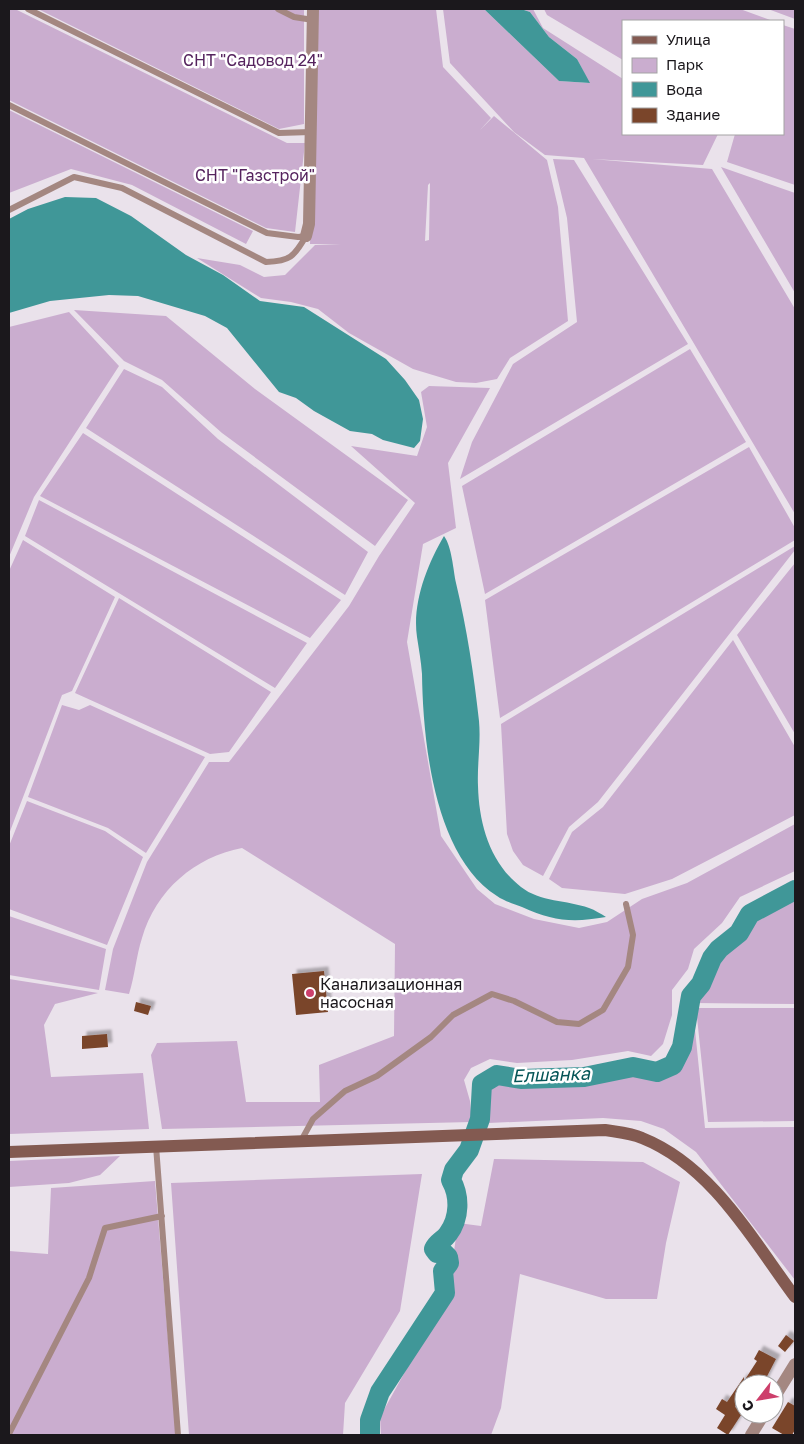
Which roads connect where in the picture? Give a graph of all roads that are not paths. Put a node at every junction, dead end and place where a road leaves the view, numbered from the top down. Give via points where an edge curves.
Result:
1 (28, 9) edge
2 (278, 9) edge
3 (313, 14) edge
4 (9, 105) edge
5 (311, 132) junction
6 (9, 210) edge
7 (306, 236) junction
8 (626, 904) dead end
9 (301, 1141) junction
10 (156, 1146) junction
11 (9, 1152) edge
12 (162, 1216) junction
13 (795, 1296) edge
14 (795, 1364) edge
15 (784, 1382) edge
16 (758, 1424) edge
17 (9, 1434) edge
18 (178, 1435) edge
19 (751, 1435) edge

1 - 5 lane via 279,133
2 - 3 lane via 294,17
3 - 5 street
4 - 7 lane via 266,233
5 - 7 street
6 - 7 lane via 74,177 122,188 266,262 285,261 297,252
8 - 9 lane via 633,935 628,967 603,1010 579,1024 556,1022 492,994 453,1015 431,1038 377,1076 345,1091 313,1119
9 - 10 main road
9 - 13 main road via 605,1130 642,1137 674,1154 713,1186
10 - 11 main road
10 - 12 lane
12 - 17 lane via 106,1228 89,1278
12 - 18 lane
14 - 15 street
16 - 19 street

